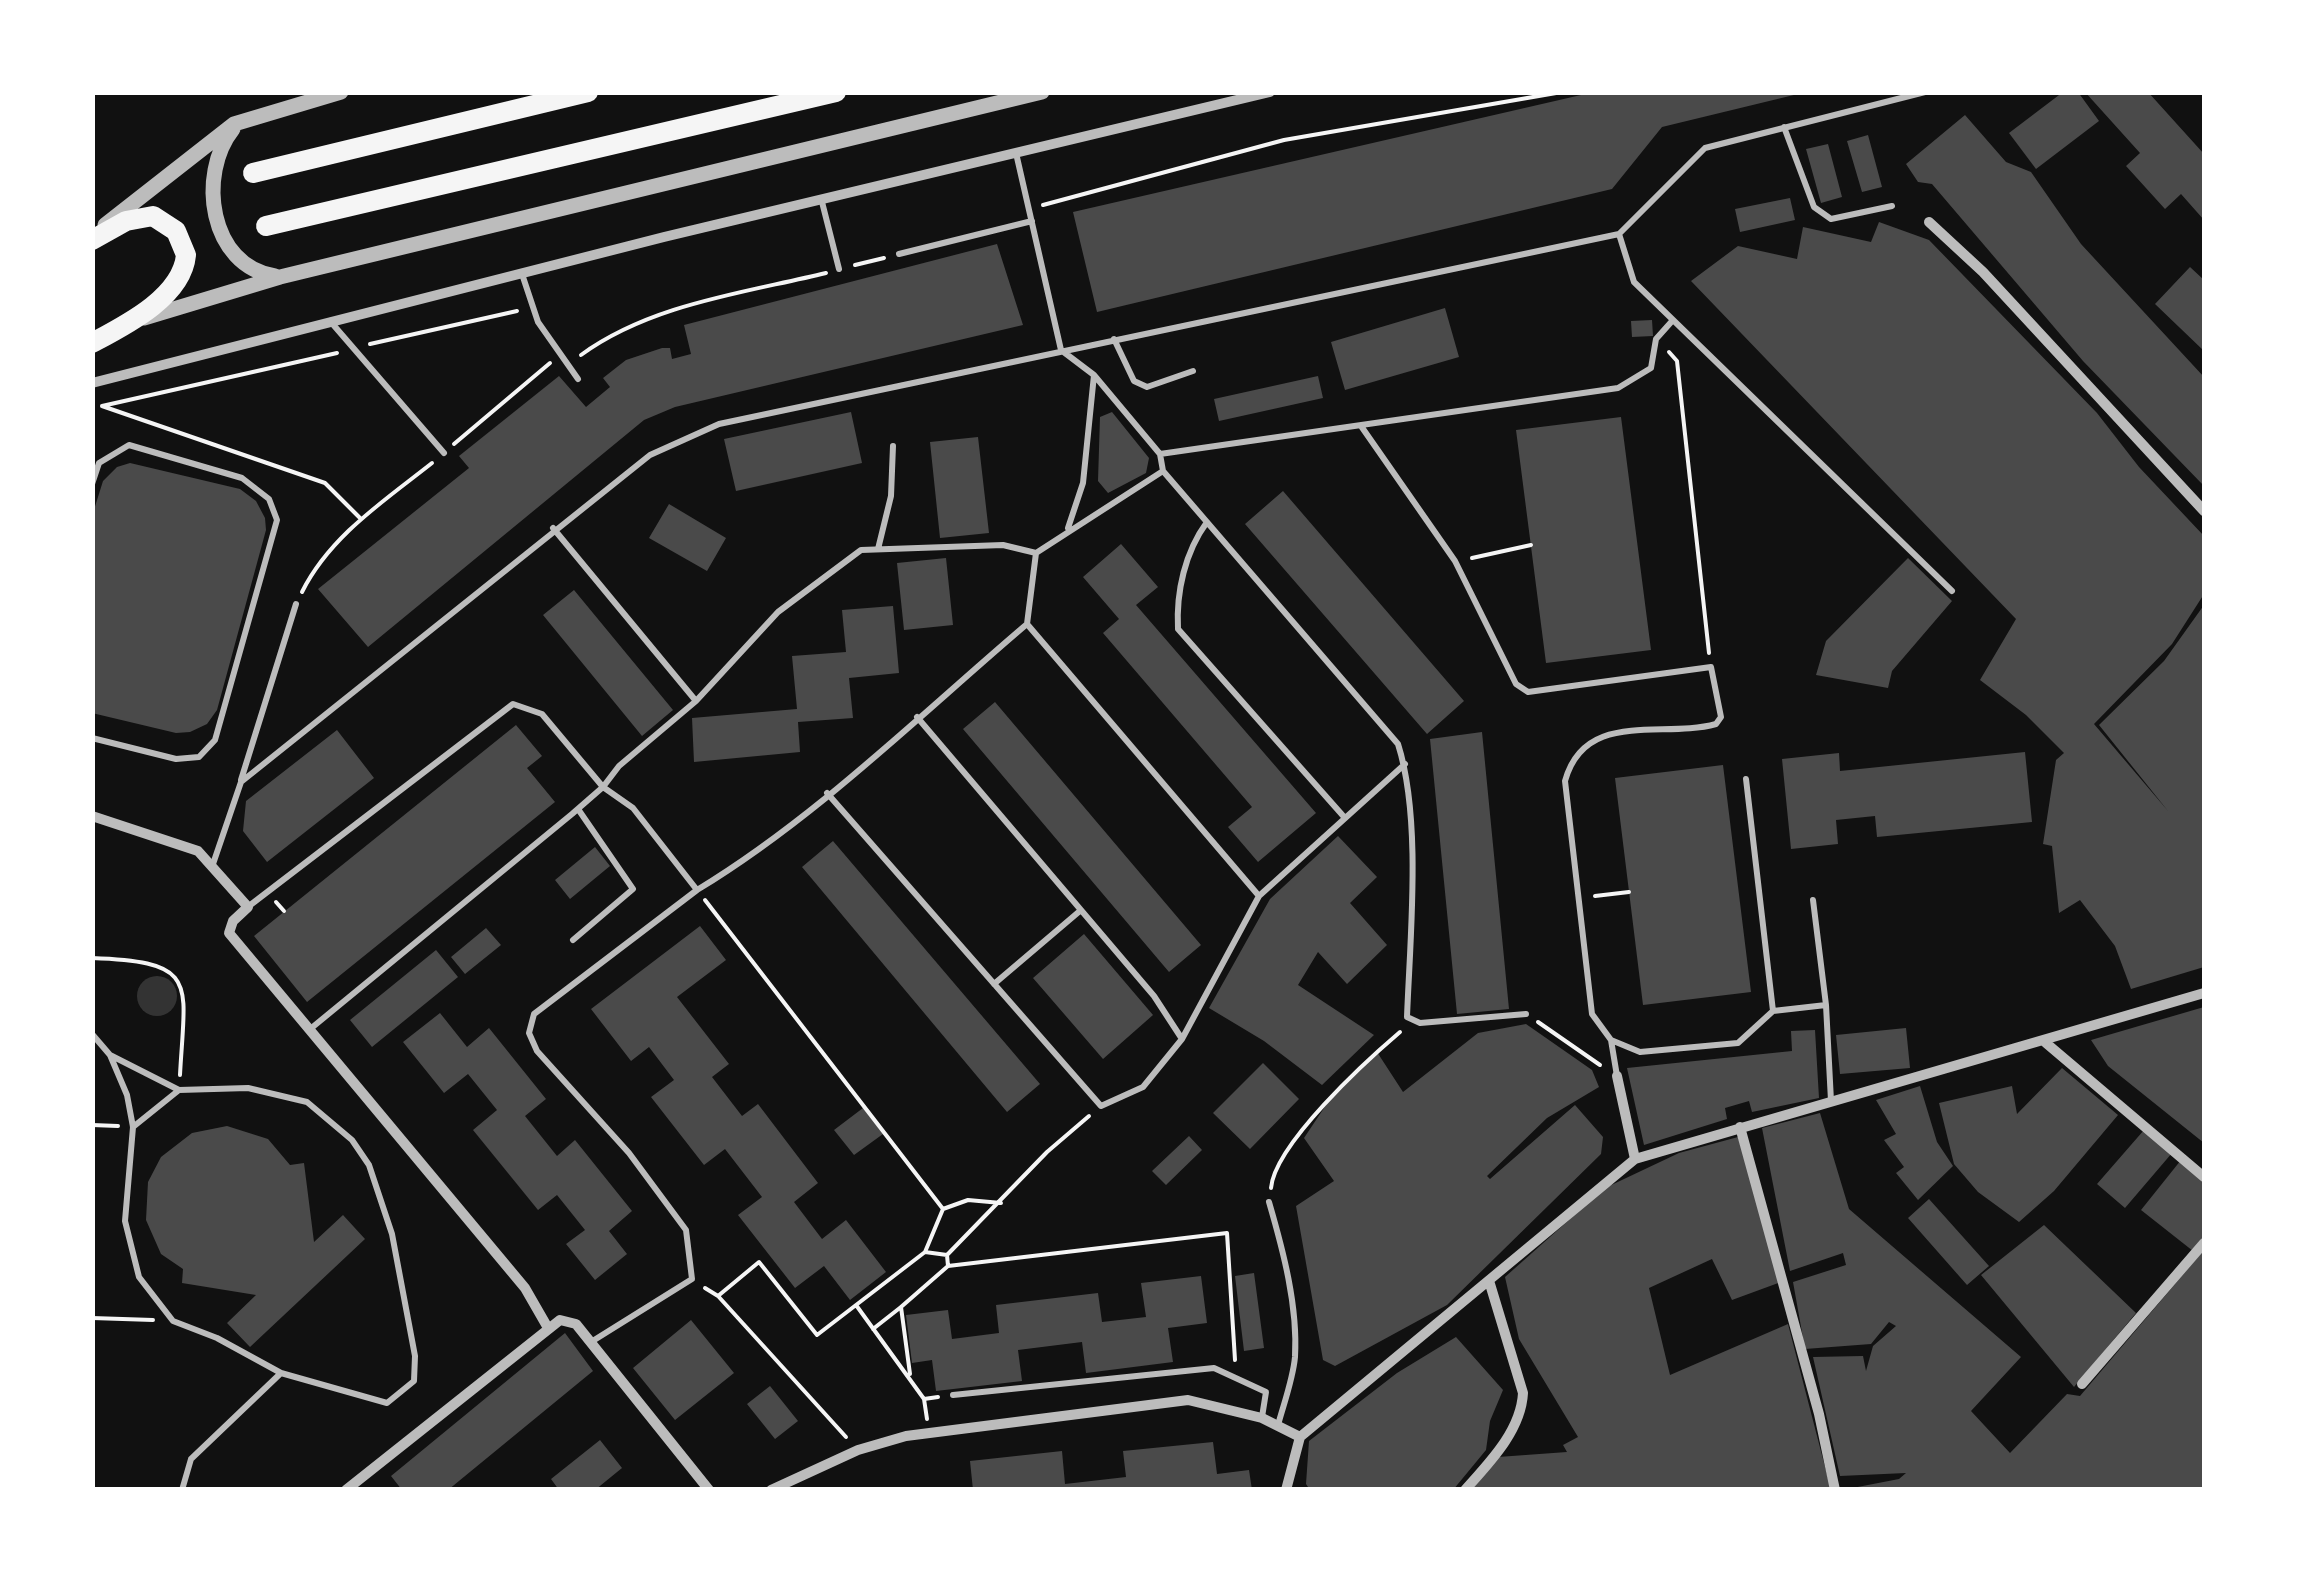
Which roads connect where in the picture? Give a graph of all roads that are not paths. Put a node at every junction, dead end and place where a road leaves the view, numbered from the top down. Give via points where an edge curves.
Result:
1 (341, 92) edge
2 (588, 92) edge
3 (836, 92) edge
4 (1042, 92) edge
5 (1270, 92) edge
6 (1925, 92) edge
7 (247, 116) junction
8 (1784, 126) junction
9 (1016, 153) junction
10 (253, 173) dead end
11 (821, 198) junction
12 (1892, 206) dead end
13 (1032, 220) junction
14 (1929, 222) dead end
15 (266, 226) dead end
16 (1619, 234) junction
17 (92, 238) edge
18 (899, 254) road end
19 (839, 269) road end
20 (522, 273) junction
21 (280, 277) junction
22 (330, 320) junction
23 (1673, 320) junction
24 (123, 326) junction
25 (1114, 339) junction
26 (92, 342) edge
27 (1061, 350) junction
28 (1193, 371) dead end
29 (1094, 375) junction
30 (578, 379) dead end
31 (92, 383) edge
32 (1362, 426) junction
33 (893, 446) dead end
34 (444, 453) road end
35 (1160, 454) junction
36 (1163, 472) junction
37 (92, 484) edge
38 (2204, 511) edge
39 (1207, 522) junction
40 (553, 528) junction
41 (1068, 530) junction
42 (878, 550) junction
43 (1036, 553) junction
44 (1952, 591) dead end
45 (296, 604) road end
46 (1027, 624) junction
47 (696, 702) junction
48 (917, 717) junction
49 (92, 738) edge
50 (1405, 764) junction
51 (1746, 779) dead end
52 (241, 782) junction
53 (603, 787) junction
54 (827, 793) junction
55 (578, 809) junction
56 (92, 816) edge
57 (1345, 818) junction
58 (213, 864) junction
59 (697, 890) junction
60 (1260, 896) junction
61 (1814, 900) dead end
62 (248, 907) junction
63 (1081, 910) junction
64 (573, 940) dead end
65 (994, 984) junction
66 (2204, 993) edge
67 (1826, 1005) junction
68 (1773, 1011) junction
69 (1526, 1014) road end
70 (308, 1031) junction
71 (92, 1034) edge
72 (1182, 1038) junction
73 (1611, 1040) junction
74 (2046, 1043) junction
75 (110, 1054) junction
76 (1617, 1076) joint
77 (179, 1090) junction
78 (1831, 1101) junction
79 (133, 1127) junction
80 (1740, 1127) junction
81 (1635, 1159) junction
82 (2204, 1178) edge
83 (1269, 1202) road end
84 (2204, 1242) edge
85 (1490, 1284) junction
86 (548, 1328) junction
87 (591, 1342) junction
88 (281, 1373) junction
89 (2082, 1384) dead end
90 (952, 1395) road end
91 (1262, 1418) junction
92 (1278, 1426) junction
93 (1300, 1438) junction
94 (182, 1490) edge
95 (346, 1490) edge
96 (709, 1490) edge
97 (771, 1490) edge
98 (1286, 1490) edge
99 (1465, 1490) edge
100 (1835, 1490) edge

1 - 7 street
2 - 10 main road
3 - 15 main road
4 - 21 street
5 - 9 street
6 - 8 lane
7 - 17 street
7 - 21 street via 218,154 214,212 235,255 256,271
8 - 12 lane via 1814,207 1832,219
8 - 16 lane via 1705,148
9 - 11 street
9 - 13 lane
11 - 19 lane
11 - 20 street
13 - 18 lane
13 - 27 lane
14 - 38 street
16 - 23 lane via 1634,282
16 - 25 lane
17 - 24 main road via 148,216 171,226 186,248 174,284
20 - 22 street
20 - 30 lane via 532,308
21 - 24 street
22 - 31 street
22 - 34 lane
23 - 32 lane via 1656,339 1650,368 1618,388
23 - 44 lane
24 - 26 main road
25 - 27 lane
25 - 28 lane via 1134,382 1147,387
27 - 29 lane
27 - 40 lane via 719,424 650,455
29 - 35 lane
29 - 41 lane via 1083,483
32 - 35 lane
32 - 73 lane via 1454,562 1516,684 1528,692 1710,668 1722,717 1716,724 1608,732 1579,752 1565,781 1592,1014
33 - 42 lane via 891,496
35 - 36 lane
36 - 39 lane
36 - 41 lane
37 - 49 lane via 99,462 129,445 242,478 269,499 277,520 215,740 200,756 176,758
39 - 50 lane via 1398,744
39 - 57 lane via 1193,541 1178,594 1178,629
40 - 47 lane
40 - 52 lane
41 - 43 lane
42 - 43 lane via 1003,545
42 - 47 lane via 861,550 778,612
43 - 46 lane
45 - 52 lane
46 - 48 lane
46 - 60 lane
47 - 53 lane
48 - 54 lane
48 - 63 lane
50 - 57 lane
50 - 69 lane via 1412,886 1407,1017 1411,1022
51 - 68 lane
52 - 58 lane
53 - 55 lane
53 - 59 lane via 632,808
53 - 62 lane via 542,714 513,704
54 - 59 lane
54 - 65 lane
55 - 64 lane via 632,889
55 - 70 lane
56 - 58 street via 198,851
57 - 60 lane
58 - 62 street
59 - 87 lane via 534,1014 529,1034 686,1230 692,1280
60 - 72 lane
61 - 67 lane
62 - 70 street via 230,933
63 - 65 lane
63 - 72 lane
65 - 72 lane via 1100,1106 1143,1087
66 - 74 street
67 - 68 lane
67 - 78 lane
68 - 73 lane via 1738,1043 1640,1052
70 - 86 street via 524,1288
71 - 75 lane
73 - 76 lane
74 - 78 street
74 - 82 street
75 - 77 lane
75 - 79 lane
76 - 81 street
77 - 79 lane
77 - 88 lane via 248,1088 307,1102 341,1128 369,1164 392,1234 414,1381 387,1403
78 - 80 street
79 - 88 lane via 125,1220 139,1277 173,1321
80 - 81 street
80 - 100 street
81 - 85 street
83 - 92 lane via 1283,1249 1294,1339
84 - 89 street
85 - 93 street
85 - 99 street via 1522,1408 1492,1460
86 - 87 street via 560,1320 576,1324
86 - 95 street
87 - 96 street
88 - 94 lane via 191,1459
90 - 91 lane via 1214,1368 1266,1392
91 - 92 street
91 - 97 street via 1188,1400 906,1436
92 - 93 street
93 - 98 street

